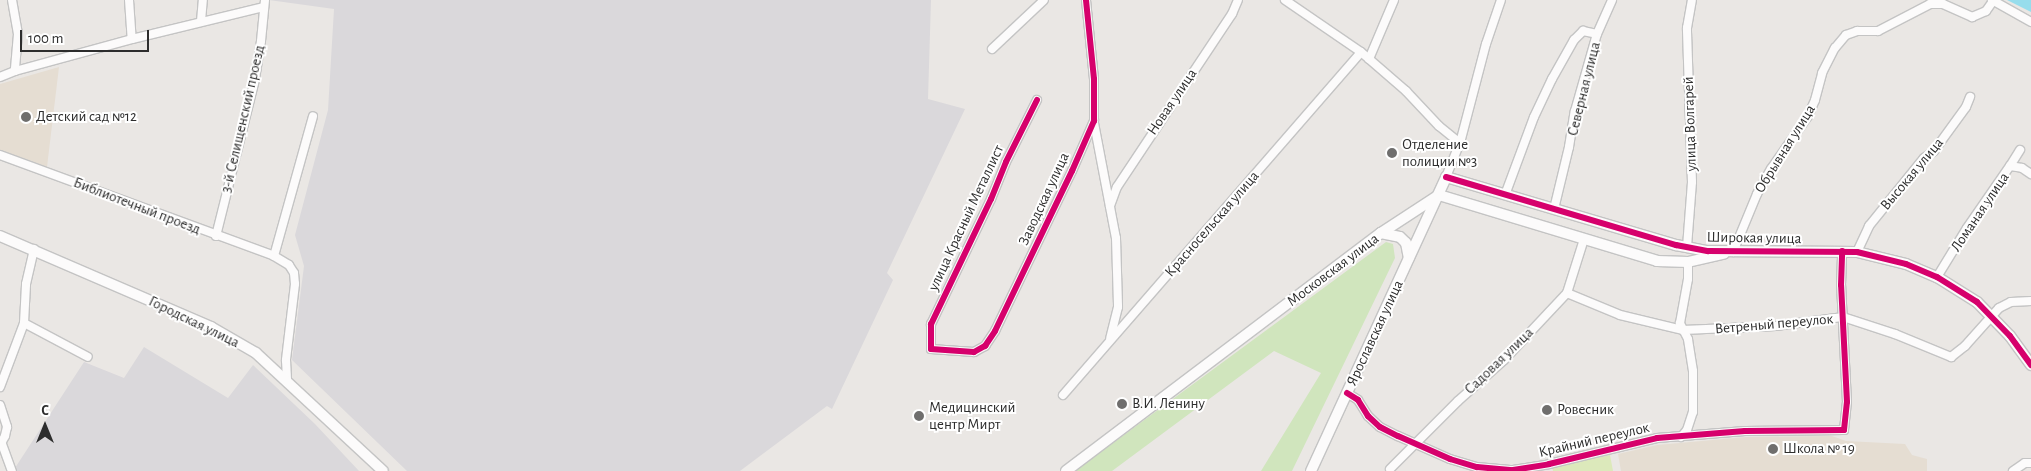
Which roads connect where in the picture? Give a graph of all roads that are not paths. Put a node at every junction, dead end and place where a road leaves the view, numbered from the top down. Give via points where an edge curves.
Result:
1 (12, 0) edge
2 (129, 0) edge
3 (203, 0) edge
4 (1044, 0) edge
5 (1086, 0) edge
6 (1238, 0) edge
7 (1285, 0) edge
8 (1394, 0) edge
9 (1501, 0) edge
10 (1612, 0) edge
11 (1692, 0) edge
12 (1993, 0) edge
13 (264, 4) edge
14 (201, 21) junction
15 (2031, 22) edge
16 (1597, 34) junction
17 (132, 39) junction
18 (992, 49) dead end
19 (1361, 52) junction
20 (1369, 59) junction
21 (15, 70) junction
22 (0, 77) edge
23 (1970, 97) dead end
24 (1037, 100) dead end
25 (313, 116) dead end
26 (1094, 122) junction
27 (1460, 144) junction
28 (2020, 150) dead end
29 (0, 155) edge
30 (2010, 166) junction
31 (2031, 174) edge
32 (1446, 177) junction
33 (1505, 194) junction
34 (1439, 195) junction
35 (1110, 206) junction
36 (1554, 209) junction
37 (1381, 233) junction
38 (0, 236) edge
39 (216, 236) junction
40 (1584, 239) junction
41 (1687, 247) junction
42 (34, 249) junction
43 (1842, 251) junction
44 (1732, 252) junction
45 (1857, 252) junction
46 (274, 256) junction
47 (1409, 258) junction
48 (1688, 262) junction
49 (1937, 277) junction
50 (1568, 293) junction
51 (2031, 301) edge
52 (1992, 316) junction
53 (1843, 317) junction
54 (24, 323) junction
55 (1683, 330) junction
56 (1109, 340) junction
57 (931, 349) joint
58 (88, 357) dead end
59 (2031, 365) edge
60 (287, 381) junction
61 (0, 387) edge
62 (1347, 393) junction
63 (1064, 395) dead end
64 (0, 405) edge
65 (1681, 437) junction
66 (1, 444) edge
67 (1414, 444) junction
68 (2031, 463) edge
69 (1390, 469) dead end
70 (12, 471) edge
71 (383, 471) edge
72 (1066, 471) edge
73 (1311, 471) edge
74 (2013, 471) edge

1 - 21 street via 18,34
2 - 17 street
3 - 14 street
4 - 18 street
5 - 26 street, Заводская улица via 1094,79
6 - 35 street, Новая улица via 1232,14 1117,187
7 - 19 street
8 - 20 street
9 - 27 street
10 - 16 street, Северная улица
11 - 41 street, улица Волгарей via 1687,28 1692,182
12 - 15 street
12 - 44 street, Обрывная улица via 1986,11 1972,17 1943,4 1930,4 1878,31 1857,31 1846,35 1822,73 1808,116 1757,194
13 - 14 street
13 - 39 street, 3-й Селищенский проезд via 255,79
14 - 17 street
16 - 33 street via 1583,31 1556,71 1534,117
16 - 36 street, Северная улица via 1575,111 1570,147
17 - 21 street
19 - 20 street
19 - 56 street, Красносельская улица
20 - 27 street
21 - 22 street
23 - 45 street, Высокая улица via 1934,151 1924,158 1869,226
24 - 57 street, улица Красный Металлист via 931,324
25 - 46 street
26 - 35 street
26 - 57 street, Заводская улица via 985,346 974,352
27 - 32 street
28 - 30 street
29 - 39 street, Библиотечный проезд
30 - 31 street, Ломаная улица
30 - 49 street, Ломаная улица
32 - 33 street, Широкая улица
32 - 34 street
33 - 36 street, Широкая улица
34 - 37 street, Московская улица
34 - 40 street, Широкая улица
34 - 47 street, Ярославская улица
35 - 56 street via 1116,238 1118,307
36 - 41 street, Широкая улица
37 - 47 street via 1400,237 1406,243
37 - 72 street, Московская улица
38 - 42 street, Городская улица
39 - 46 street, Библиотечный проезд
40 - 48 street, Широкая улица via 1656,261
40 - 50 street, Садовая улица
41 - 44 street, Широкая улица
42 - 54 street via 26,284
42 - 60 street, Городская улица via 211,327 256,353
43 - 44 street, Широкая улица
43 - 45 street, Широкая улица
43 - 53 street
44 - 48 street, Широкая улица
45 - 49 street, Широкая улица via 1906,264
46 - 60 street, Библиотечный проезд via 289,265 294,273
47 - 62 street, Ярославская улица
48 - 55 street via 1680,323
49 - 52 street, Широкая улица via 1977,302
50 - 55 street, Ветреный переулок via 1620,315
50 - 67 street, Садовая улица via 1504,360
51 - 52 street via 2011,302
52 - 53 street, Ветреный переулок via 1951,357 1878,327
52 - 59 street, Широкая улица
53 - 55 street, Ветреный переулок via 1776,326
53 - 65 street, Крайний переулок via 1847,402 1844,430 1745,431
54 - 58 street
54 - 61 street
55 - 65 street via 1688,339 1693,371 1693,412
56 - 63 street, Красносельская улица
60 - 71 street, Городская улица
62 - 67 street, Крайний переулок via 1358,400 1380,427
62 - 73 street, Ярославская улица
64 - 66 street via 7,427
65 - 67 street, Крайний переулок via 1656,438 1513,470 1477,467
66 - 70 street
67 - 69 street, Садовая улица
68 - 74 street

